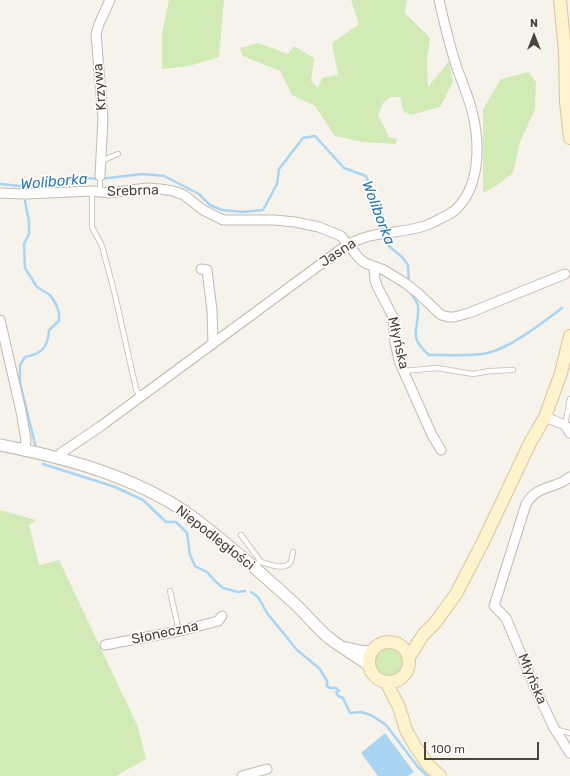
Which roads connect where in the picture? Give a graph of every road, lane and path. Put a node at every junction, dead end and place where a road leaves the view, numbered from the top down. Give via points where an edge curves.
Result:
1 (110, 0) edge
2 (439, 0) edge
3 (563, 3) edge
4 (570, 21) edge
5 (564, 36) junction
6 (566, 103) junction
7 (570, 138) edge
8 (118, 154) dead end
9 (101, 161) junction
10 (98, 186) junction
11 (0, 193) edge
12 (348, 244) junction
13 (374, 266) junction
14 (201, 269) dead end
15 (565, 274) dead end
16 (0, 320) edge
17 (570, 336) edge
18 (213, 343) junction
19 (513, 370) dead end
20 (404, 371) junction
21 (140, 397) junction
22 (570, 399) edge
23 (545, 417) junction
24 (567, 429) edge
25 (0, 445) edge
26 (24, 450) junction
27 (441, 450) dead end
28 (58, 458) junction
29 (570, 477) edge
30 (241, 535) dead end
31 (293, 552) dead end
32 (256, 564) junction
33 (170, 591) dead end
34 (222, 616) dead end
35 (179, 631) junction
36 (423, 635) junction
37 (105, 644) dead end
38 (341, 646) junction
39 (400, 646) junction
40 (372, 652) junction
41 (408, 657) junction
42 (369, 665) junction
43 (401, 678) junction
44 (386, 682) junction
45 (399, 707) junction
46 (554, 728) junction
47 (570, 733) edge
48 (570, 753) edge
49 (267, 769) dead end
50 (242, 776) edge
51 (440, 776) edge

1 - 9 street, Krzywa via 96,34 103,118
2 - 12 street, Jasna via 447,39 474,120 476,160 472,185 454,211 430,224 364,237
3 - 5 main road
3 - 6 main road via 554,20
4 - 5 main road
5 - 6 main road
6 - 7 main road
8 - 9 lane
9 - 10 street, Krzywa
10 - 11 street, Srebrna via 25,194
10 - 12 street, Srebrna via 119,192 147,188 173,191 184,195 223,220 295,222 336,233
10 - 21 lane via 92,227 102,246
12 - 13 street via 359,258
12 - 18 street, Jasna
13 - 15 street via 405,283 441,315 449,317 474,311
13 - 20 street, Młyńska via 377,286 393,317 396,349
14 - 18 street via 207,270
16 - 26 street via 21,411 26,440
17 - 23 main road via 561,373
18 - 21 street, Jasna
19 - 20 lane via 473,374 437,368
20 - 27 street, Młyńska
21 - 28 street, Jasna via 61,453
22 - 24 lane
23 - 24 street
23 - 36 main road via 456,594
25 - 26 street, Niepodległości
26 - 28 street, Niepodległości
28 - 32 street, Niepodległości via 116,476 150,491 189,515
29 - 46 street, Młyńska via 534,493 526,504 494,606 506,618
30 - 32 lane
31 - 32 lane via 291,561 282,567
32 - 38 street, Niepodległości via 318,628
33 - 35 lane
34 - 35 street, Słoneczna via 218,621
35 - 37 street, Słoneczna
36 - 39 main road
36 - 41 main road
38 - 40 street, Niepodległości
38 - 42 street, Niepodległości
39 - 40 main road via 388,642
39 - 41 main road via 404,648
40 - 42 main road
41 - 43 main road via 408,669
42 - 44 main road via 376,678
43 - 44 main road
43 - 45 main road
44 - 45 main road
45 - 51 main road via 406,730 415,746 429,766
46 - 47 lane
46 - 48 street, Młyńska
49 - 50 street

